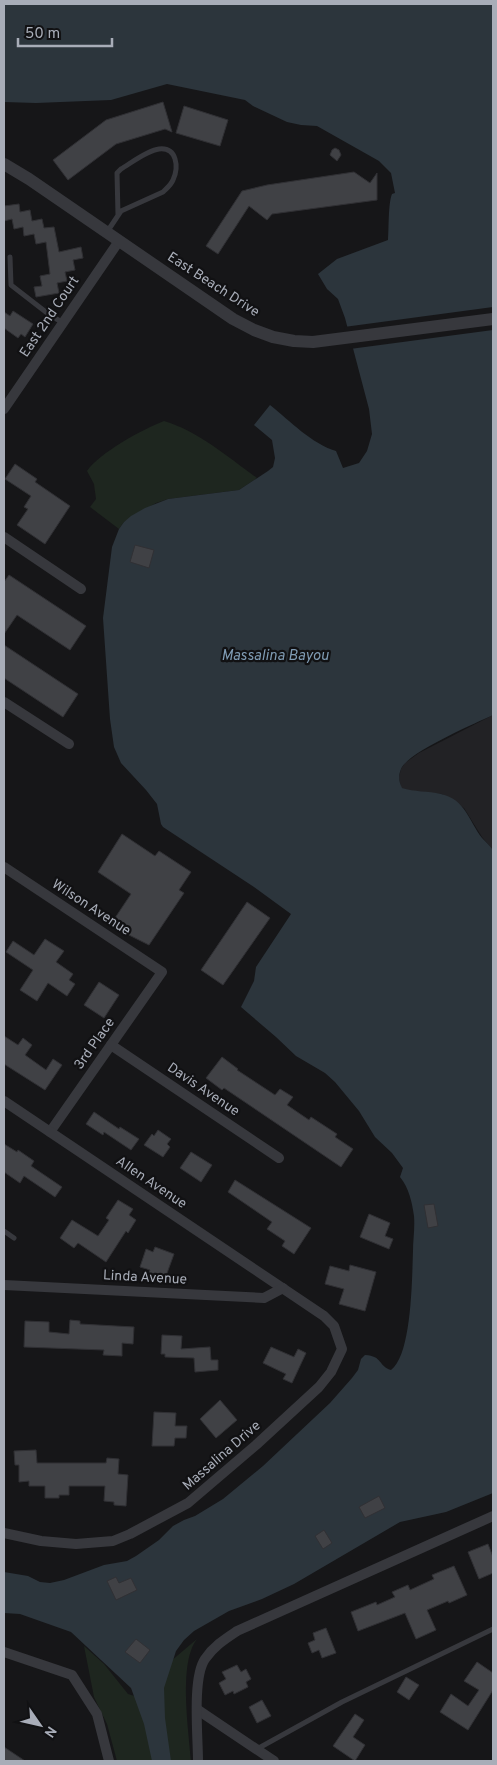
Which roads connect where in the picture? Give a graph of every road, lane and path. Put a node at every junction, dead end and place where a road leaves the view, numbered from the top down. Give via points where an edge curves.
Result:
1 (4, 164) edge
2 (118, 215) junction
3 (106, 232) junction
4 (119, 240) junction
5 (10, 257) dead end
6 (493, 319) edge
7 (62, 322) junction
8 (4, 409) edge
9 (4, 537) edge
10 (80, 589) dead end
11 (4, 702) edge
12 (69, 744) dead end
13 (4, 867) edge
14 (162, 972) joint
15 (111, 1045) junction
16 (4, 1101) edge
17 (50, 1132) junction
18 (279, 1158) dead end
19 (4, 1231) edge
20 (14, 1238) dead end
21 (4, 1285) edge
22 (283, 1288) junction
23 (493, 1516) edge
24 (4, 1533) edge
25 (493, 1629) edge
26 (4, 1652) edge
27 (198, 1710) junction
28 (256, 1749) junction
29 (109, 1761) edge
30 (198, 1761) edge
31 (274, 1761) edge

1 - 3 street, East Beach Drive
2 - 2 lane via 168,187 176,170 172,153 156,149 121,169 118,173
2 - 3 lane
3 - 4 street, East Beach Drive
4 - 6 street, East Beach Drive via 233,319 273,337 301,341 344,338
4 - 7 street, East 2nd Court
5 - 7 lane via 11,285
7 - 8 street, East 2nd Court
9 - 10 street
11 - 12 street
13 - 14 street, Wilson Avenue
14 - 15 street, 3rd Place
15 - 17 street, 3rd Place
15 - 18 street, Davis Avenue
16 - 17 street, Allen Avenue
17 - 22 street, Allen Avenue
19 - 20 lane
21 - 22 street, Linda Avenue via 264,1298
22 - 24 street, Massalina Drive via 334,1326 342,1349 319,1387 256,1445 188,1502 114,1541 76,1544
23 - 27 street via 237,1631 219,1643 205,1660 198,1676
25 - 28 lane via 342,1702
26 - 29 street via 72,1675 97,1714
27 - 28 street
27 - 30 street
28 - 31 street

